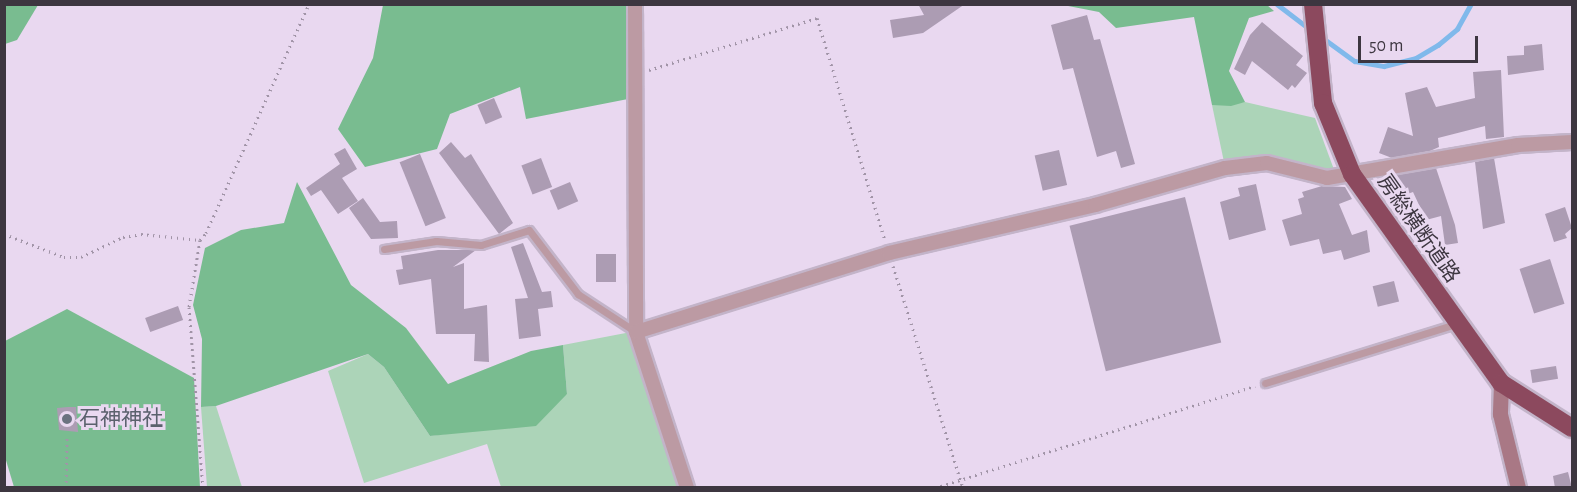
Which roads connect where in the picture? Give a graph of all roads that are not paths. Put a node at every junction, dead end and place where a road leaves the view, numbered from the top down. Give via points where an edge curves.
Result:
1 (635, 4) edge
2 (1313, 7) edge
3 (1572, 142) edge
4 (1352, 174) junction
5 (384, 249) dead end
6 (1456, 324) junction
7 (636, 332) junction
8 (1265, 383) road end
9 (1501, 383) junction
10 (1572, 428) edge
11 (687, 488) edge
12 (1518, 488) edge

1 - 7 street
2 - 4 highway, 房総横断道路 via 1323,103
3 - 4 street via 1518,145
4 - 6 highway, 房総横断道路
4 - 7 street via 1327,178 1267,163 1225,168 1095,205 889,253
5 - 7 lane via 436,241 481,245 529,230 578,294
6 - 8 lane
6 - 9 highway, 房総横断道路
7 - 11 street
9 - 10 highway, 房総横断道路
9 - 12 street via 1500,414

